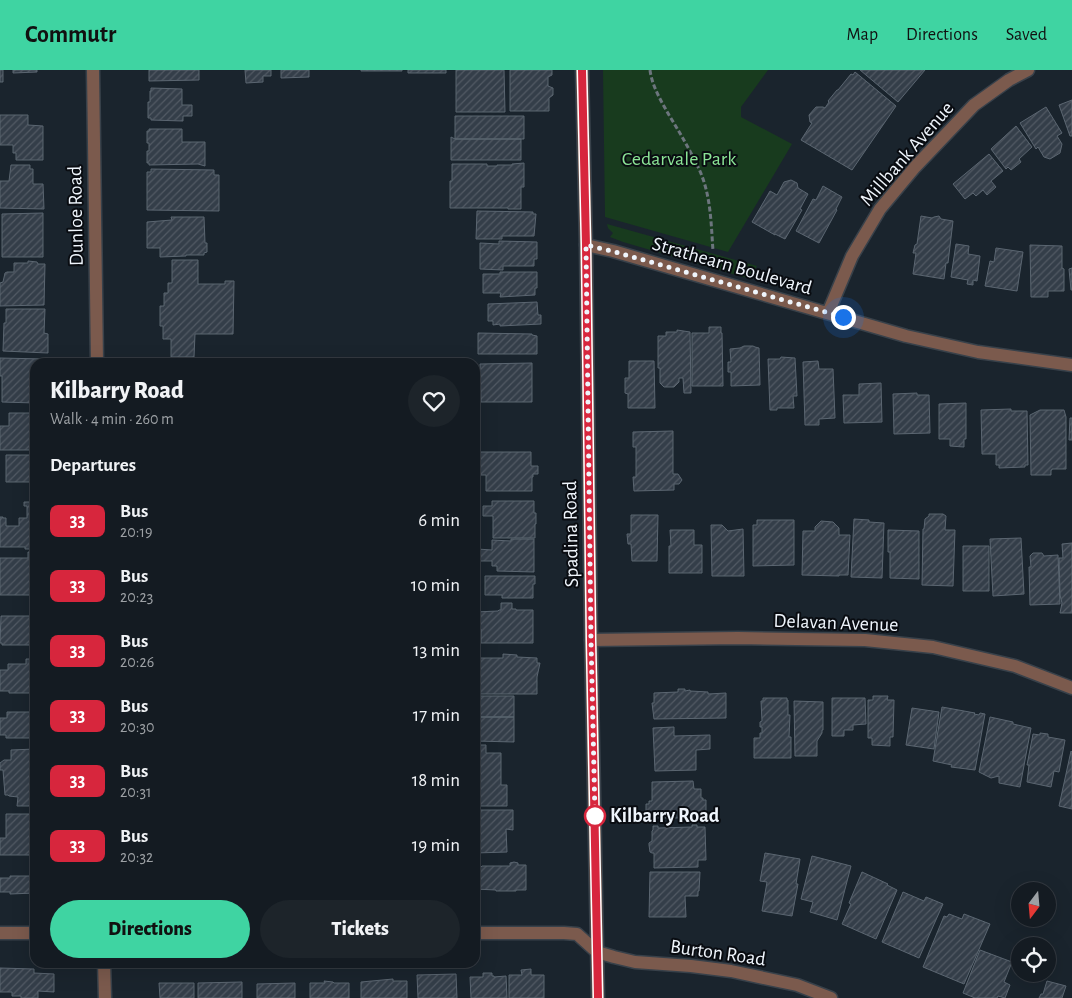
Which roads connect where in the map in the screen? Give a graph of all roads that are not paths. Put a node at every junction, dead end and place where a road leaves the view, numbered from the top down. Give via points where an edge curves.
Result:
1 (93, 70) edge
2 (582, 70) edge
3 (1028, 70) edge
4 (586, 245) junction
5 (828, 313) junction
6 (97, 358) edge
7 (1072, 365) edge
8 (591, 640) junction
9 (1072, 688) edge
10 (0, 933) edge
11 (30, 933) edge
12 (480, 933) edge
13 (598, 952) junction
14 (104, 968) edge
15 (105, 998) edge
16 (598, 998) edge
17 (831, 998) edge

1 - 6 street, Dunloe Road
2 - 4 street, Spadina Road
3 - 5 street, Millbank Avenue via 974,106 880,209 852,256
4 - 5 street, Strathearn Boulevard
4 - 8 street, Spadina Road
5 - 7 street, Strathearn Boulevard via 906,336 978,352
8 - 9 street, Delavan Avenue via 865,640 933,647 1015,666
8 - 13 street, Spadina Road
10 - 11 street
12 - 13 street via 577,934
13 - 16 street, Spadina Road
13 - 17 street, Burton Road via 635,962 731,971 797,985
14 - 15 street

